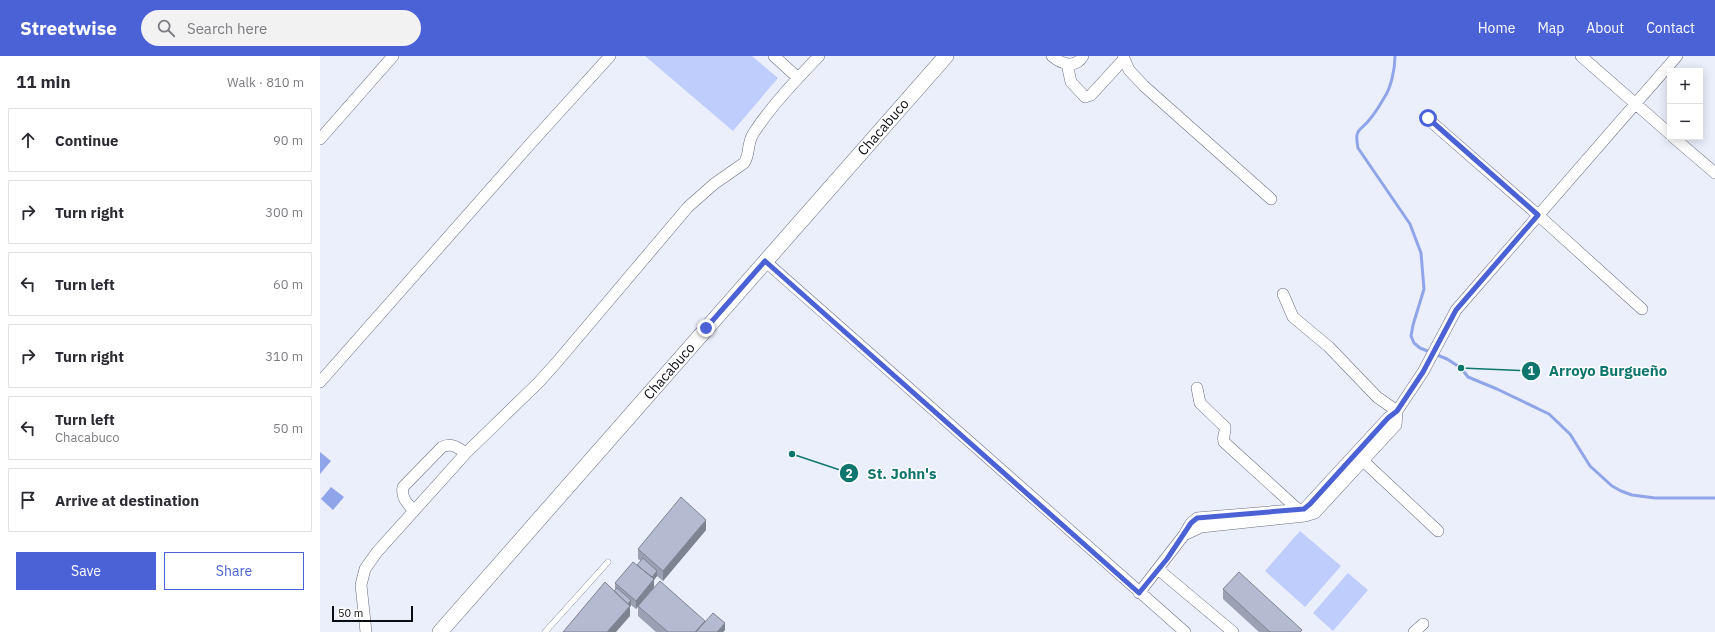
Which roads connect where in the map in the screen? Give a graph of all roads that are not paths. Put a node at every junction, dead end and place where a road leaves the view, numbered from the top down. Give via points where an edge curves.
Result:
1 (393, 56) edge
2 (610, 56) edge
3 (774, 56) edge
4 (819, 56) edge
5 (946, 56) edge
6 (1052, 56) edge
7 (1083, 56) edge
8 (1581, 56) edge
9 (1677, 56) edge
10 (1124, 58) edge
11 (1067, 64) junction
12 (798, 78) junction
13 (1635, 104) junction
14 (1428, 118) dead end
15 (1667, 131) edge
16 (320, 139) edge
17 (1676, 140) edge
18 (1715, 173) edge
19 (1271, 199) dead end
20 (1538, 215) junction
21 (765, 261) junction
22 (1283, 294) dead end
23 (1642, 309) dead end
24 (320, 382) edge
25 (1197, 388) dead end
26 (1397, 411) junction
27 (466, 453) junction
28 (1360, 458) junction
29 (414, 511) junction
30 (1302, 513) junction
31 (1438, 531) dead end
32 (608, 562) dead end
33 (1159, 570) junction
34 (1139, 593) junction
35 (1423, 624) dead end
36 (366, 632) edge
37 (440, 632) edge
38 (545, 632) edge
39 (1185, 632) edge
40 (1233, 632) edge
41 (1414, 632) edge

1 - 16 street
2 - 24 street
3 - 12 street
4 - 12 street
5 - 21 street, Chacabuco
6 - 11 street
7 - 11 street via 1074,63
8 - 13 street
9 - 13 street
10 - 11 street via 1092,95 1085,97 1071,82
10 - 19 street via 1129,70 1144,86
12 - 27 street via 751,136 744,163 714,184 688,207 539,382
13 - 15 street
13 - 20 street
14 - 20 street
17 - 18 street
20 - 23 street
20 - 26 street via 1456,310 1423,372
21 - 34 street
21 - 37 street, Chacabuco
22 - 26 street via 1293,317 1329,347 1377,397
25 - 30 street via 1200,403 1226,427 1224,442
26 - 28 street via 1396,425
27 - 29 street
27 - 29 street via 447,444 404,487 404,500
28 - 30 street
28 - 31 street
29 - 36 street via 365,569 361,585
30 - 33 street via 1197,518
32 - 38 lane
33 - 34 street
33 - 40 street
34 - 39 street
35 - 41 street

